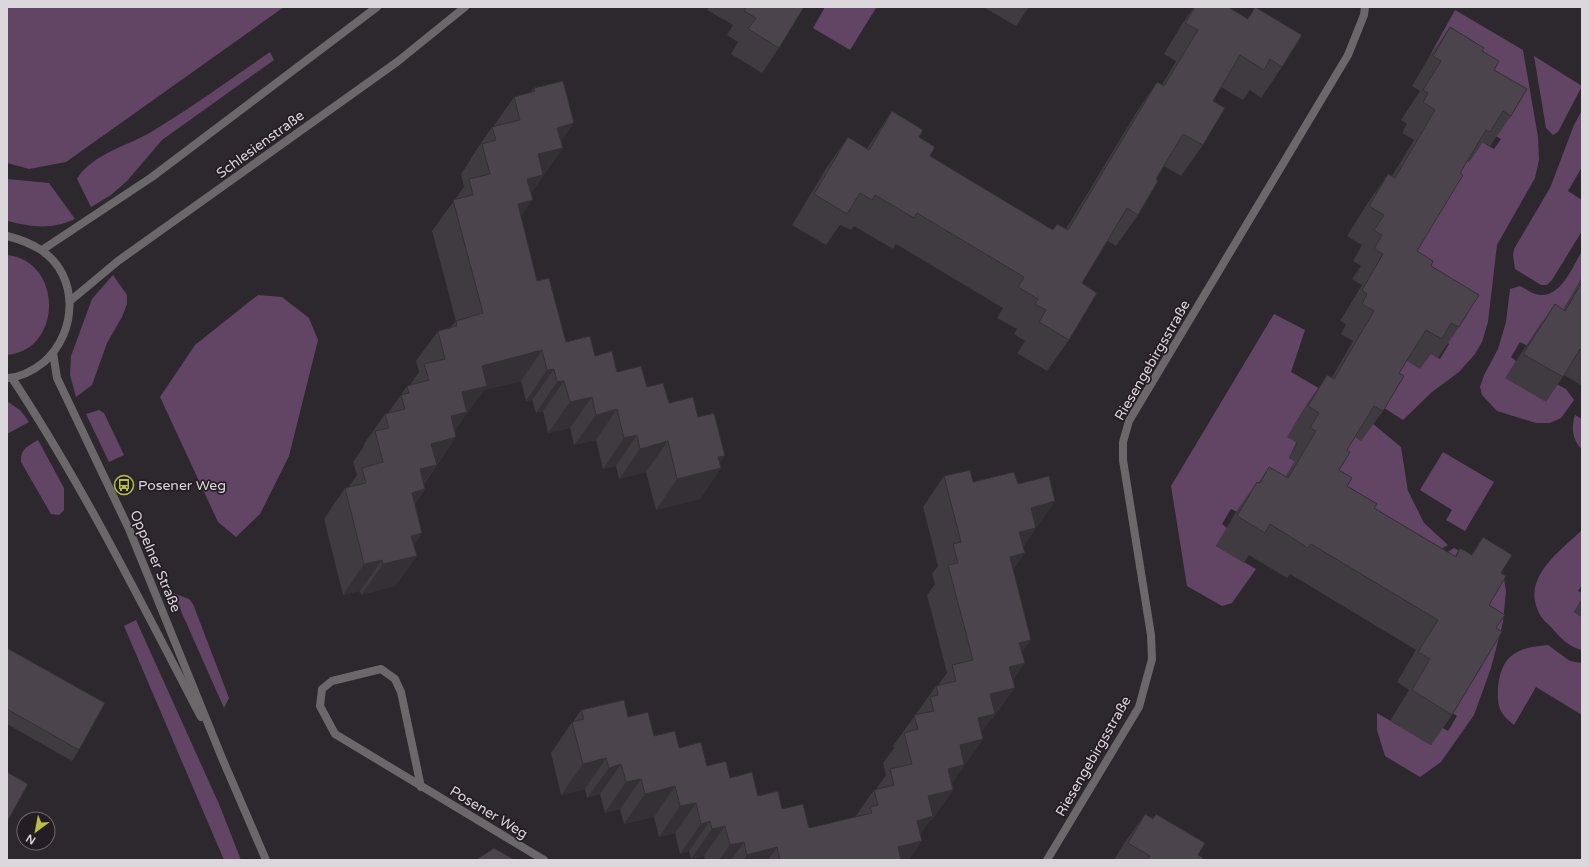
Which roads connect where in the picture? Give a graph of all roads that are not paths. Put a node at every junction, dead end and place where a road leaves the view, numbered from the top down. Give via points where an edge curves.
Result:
1 (377, 7) edge
2 (465, 7) edge
3 (1365, 7) edge
4 (7, 236) edge
5 (42, 250) junction
6 (70, 301) junction
7 (53, 353) junction
8 (9, 378) edge
9 (222, 758) junction
10 (421, 787) junction
11 (266, 860) edge
12 (544, 860) edge
13 (1047, 860) edge

1 - 5 street via 152,177
2 - 6 street, Schlesienstraße via 397,62 118,261
3 - 13 street, Riesengebirgsstraße via 1348,55 1129,421 1123,442 1123,460 1151,635 1152,659 1139,707
4 - 5 street
5 - 6 street via 56,265 65,282
6 - 7 street via 69,320 63,337
7 - 8 street via 35,369
7 - 9 street, Oppelner Straße via 57,378 129,528
8 - 9 street, Oppelner Straße via 44,426 122,567
9 - 11 street, Oppelner Straße
10 - 10 street, Posener Weg via 396,679 381,669 332,681 322,689 320,706 334,734
10 - 12 street, Posener Weg

